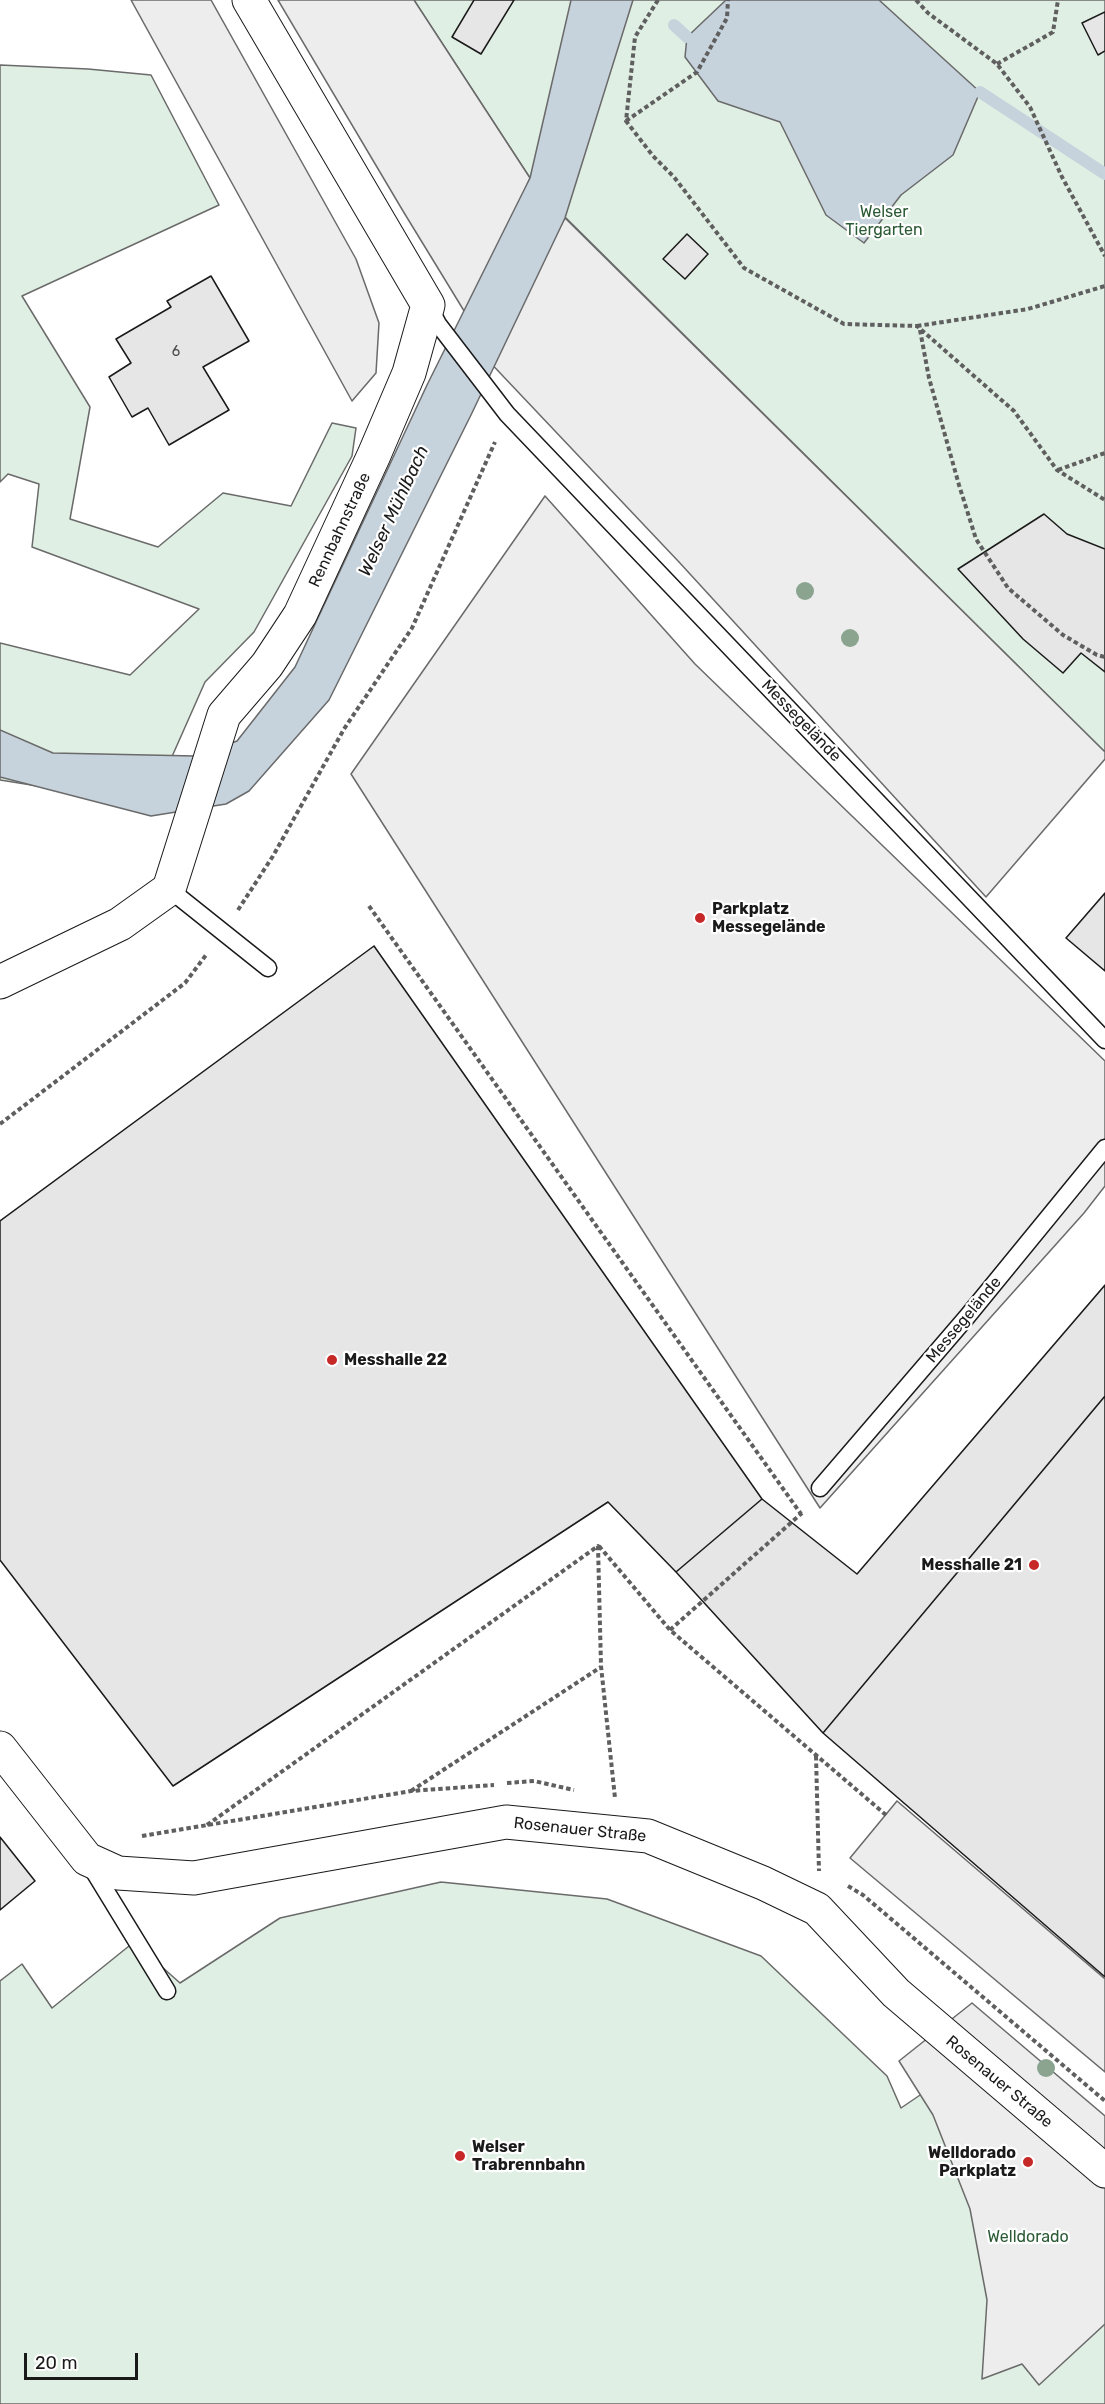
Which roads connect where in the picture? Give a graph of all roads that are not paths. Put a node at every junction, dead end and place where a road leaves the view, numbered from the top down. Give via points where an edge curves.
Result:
1 (249, 0) edge
2 (433, 315) junction
3 (169, 889) junction
4 (268, 968) dead end
5 (0, 982) edge
6 (1105, 1040) edge
7 (1105, 1148) edge
8 (820, 1488) road end
9 (0, 1748) edge
10 (87, 1859) junction
11 (167, 1991) dead end
12 (1105, 2171) edge

1 - 2 street
2 - 3 street, Rennbahnstraße via 375,455 300,615 267,665 224,715
2 - 6 lane, Messegelände via 502,407
3 - 4 lane
3 - 5 street via 120,924
7 - 8 lane, Messegelände
9 - 10 street, Rosenauer Straße
10 - 11 lane
10 - 12 street, Rosenauer Straße via 118,1873 194,1878 506,1822 648,1836 817,1909 896,1994

